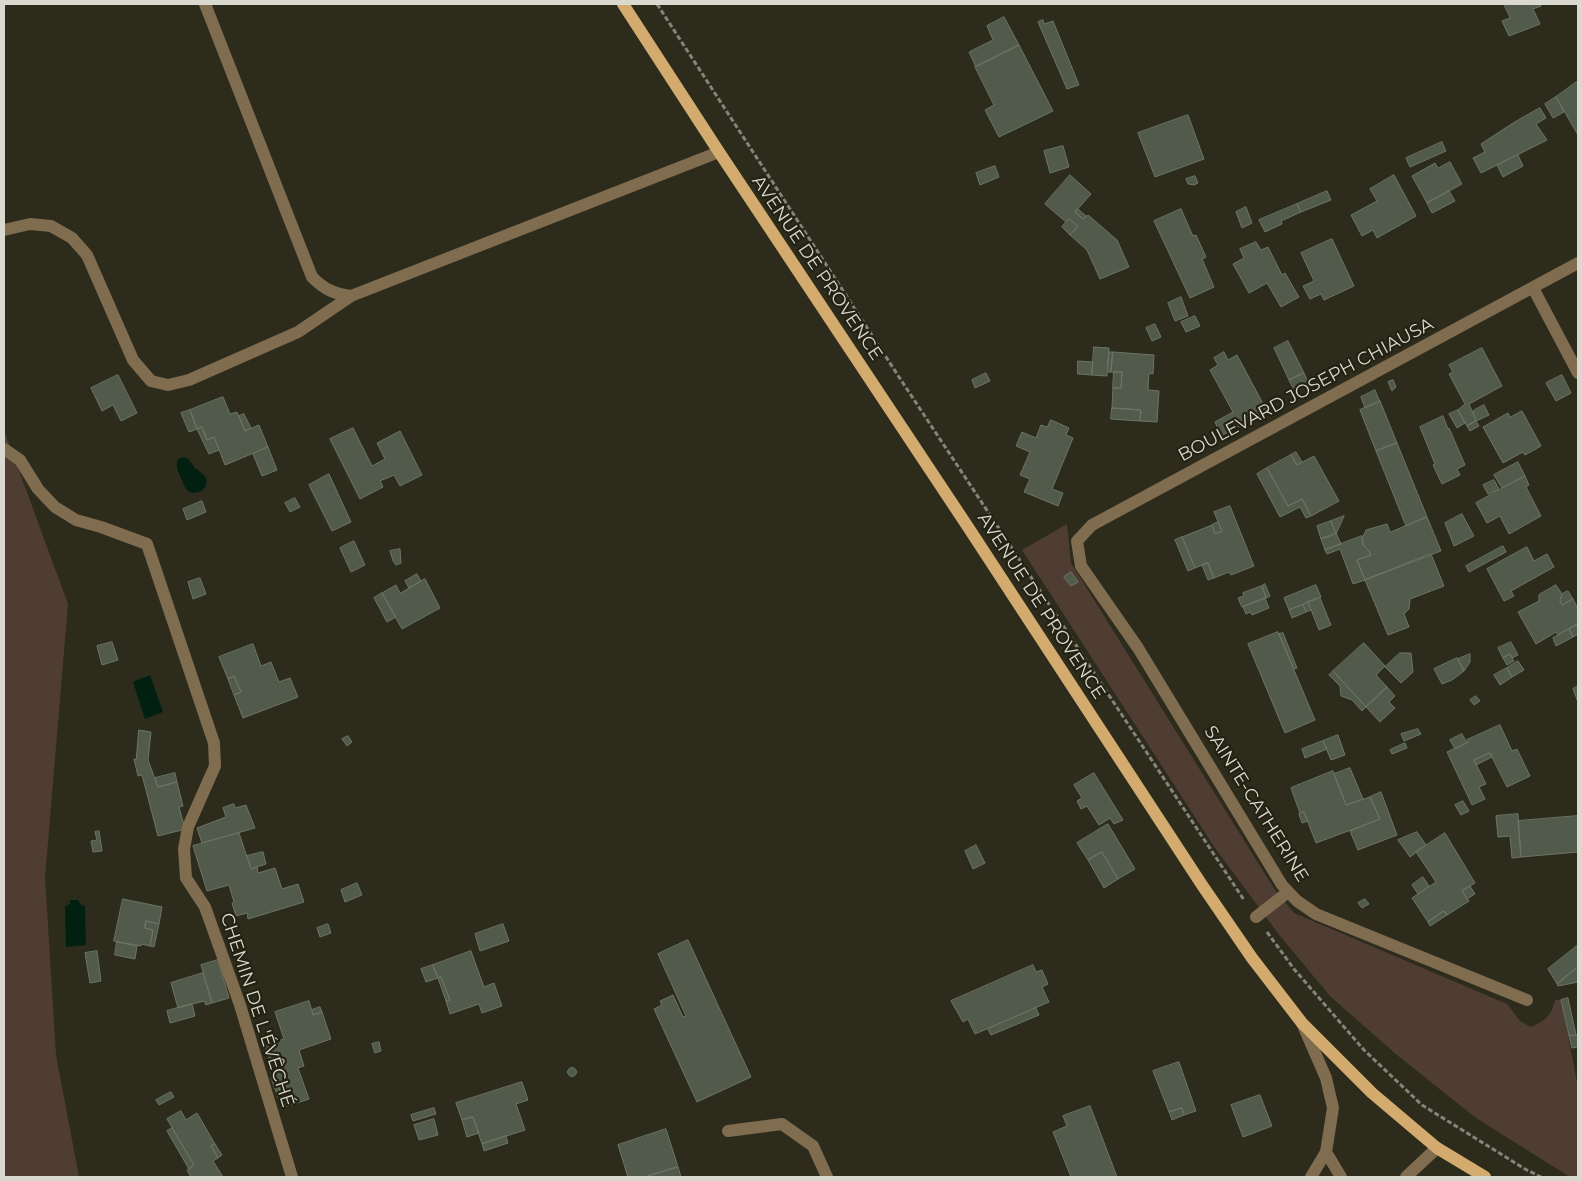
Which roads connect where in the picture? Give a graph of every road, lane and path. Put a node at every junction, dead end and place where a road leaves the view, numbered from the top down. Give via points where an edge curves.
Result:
1 (205, 4) edge
2 (623, 4) edge
3 (657, 4) edge
4 (719, 152) junction
5 (4, 230) edge
6 (1578, 262) edge
7 (1533, 288) junction
8 (351, 296) junction
9 (1578, 373) edge
10 (4, 449) edge
11 (1081, 566) joint
12 (1288, 892) junction
13 (1256, 917) junction
14 (1527, 1000) dead end
15 (1302, 1023) junction
16 (728, 1131) dead end
17 (1437, 1148) junction
18 (1326, 1152) junction
19 (292, 1177) edge
20 (827, 1177) edge
21 (1311, 1177) edge
22 (1341, 1177) edge
23 (1406, 1177) edge
24 (1485, 1177) edge
25 (1541, 1177) edge

1 - 8 street via 312,278 322,288
2 - 4 main road, AVENUE DE PROVENCE
3 - 13 path
4 - 8 street
4 - 15 main road, AVENUE DE PROVENCE via 1202,885
5 - 8 street via 30,224 51,226 72,238 88,255 133,360 152,381 168,384 189,380 298,332
6 - 7 street, BOULEVARD JOSEPH CHIAUSA
7 - 9 street
7 - 11 street, BOULEVARD JOSEPH CHIAUSA via 1092,524 1077,541
10 - 19 street, CHEMIN DE L'ÉVÊCHÉ via 20,460 38,489 55,507 76,520 147,544 214,743 215,766 188,827 184,849 186,878 205,907 240,1005
11 - 12 street, SAINTE-CATHERINE via 1138,648
12 - 13 street
12 - 14 street, SAINTE-CATHERINE via 1316,914
13 - 25 path via 1294,969 1364,1050 1422,1105
15 - 17 main road, AVENUE DE PROVENCE via 1372,1093
15 - 18 street via 1326,1078 1333,1108
16 - 20 street via 782,1124 813,1146
17 - 23 street
17 - 24 main road, AVENUE DE PROVENCE
18 - 21 street
18 - 22 street

